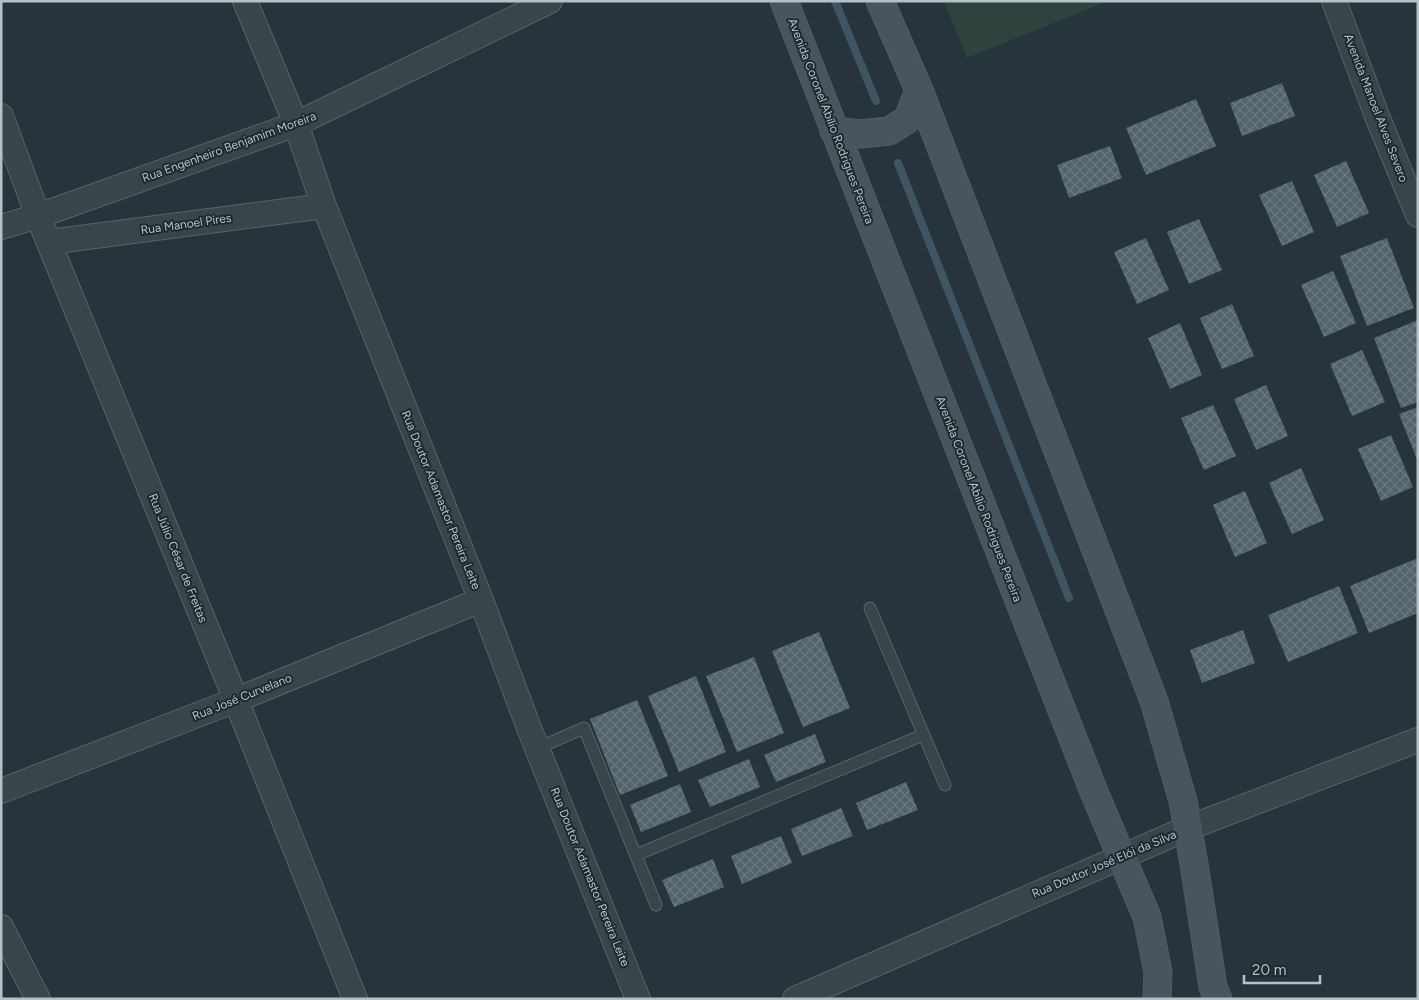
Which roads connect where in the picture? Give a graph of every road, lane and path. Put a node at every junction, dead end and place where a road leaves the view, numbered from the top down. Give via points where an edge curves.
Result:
1 (245, 1) edge
2 (784, 1) edge
3 (880, 1) edge
4 (1334, 1) edge
5 (536, 4) edge
6 (920, 90) junction
7 (1, 116) edge
8 (296, 124) junction
9 (834, 131) junction
10 (324, 206) junction
11 (1418, 215) edge
12 (38, 216) junction
13 (1, 227) edge
14 (49, 242) junction
15 (481, 600) junction
16 (870, 608) dead end
17 (236, 700) junction
18 (924, 735) junction
19 (1418, 740) edge
20 (538, 748) junction
21 (945, 785) dead end
22 (1, 791) edge
23 (1188, 828) junction
24 (636, 854) junction
25 (1121, 857) junction
26 (656, 905) dead end
27 (1, 927) edge
28 (36, 998) edge
29 (355, 999) edge
30 (638, 999) edge
31 (795, 999) edge
32 (1157, 999) edge
33 (1218, 999) edge

1 - 8 street, Rua Doutor Adamastor Pereira Leite
2 - 9 street, Avenida Coronel Abílio Rodrigues Pereira
3 - 6 street
4 - 11 street, Avenida Manoel Alves Severo
5 - 8 street, Rua Engenheiro Benjamim Moreira
6 - 9 street via 908,119 889,131 860,134
6 - 23 street via 1154,701
7 - 12 street, Rua Júlio César de Freitas
8 - 10 street, Rua Doutor Adamastor Pereira Leite
8 - 12 street, Rua Engenheiro Benjamim Moreira
9 - 25 street, Avenida Coronel Abílio Rodrigues Pereira
10 - 14 street, Rua Manoel Pires
10 - 15 street, Rua Doutor Adamastor Pereira Leite
12 - 13 street
12 - 14 street, Rua Júlio César de Freitas
14 - 17 street, Rua Júlio César de Freitas
15 - 17 street, Rua José Curvelano
15 - 20 street, Rua Doutor Adamastor Pereira Leite
16 - 18 lane
17 - 22 street, Rua José Curvelano
17 - 29 street, Rua Júlio César de Freitas
18 - 21 lane
18 - 24 lane
19 - 23 street, Rua Doutor José Elói da Silva
20 - 24 lane via 584,728
20 - 30 street, Rua Doutor Adamastor Pereira Leite
23 - 25 street, Rua Doutor José Elói da Silva
23 - 33 street via 1213,987
24 - 26 lane
25 - 31 street, Rua Doutor José Elói da Silva
25 - 32 street, Avenida Coronel Abílio Rodrigues Pereira via 1147,917 1158,972
27 - 28 street

